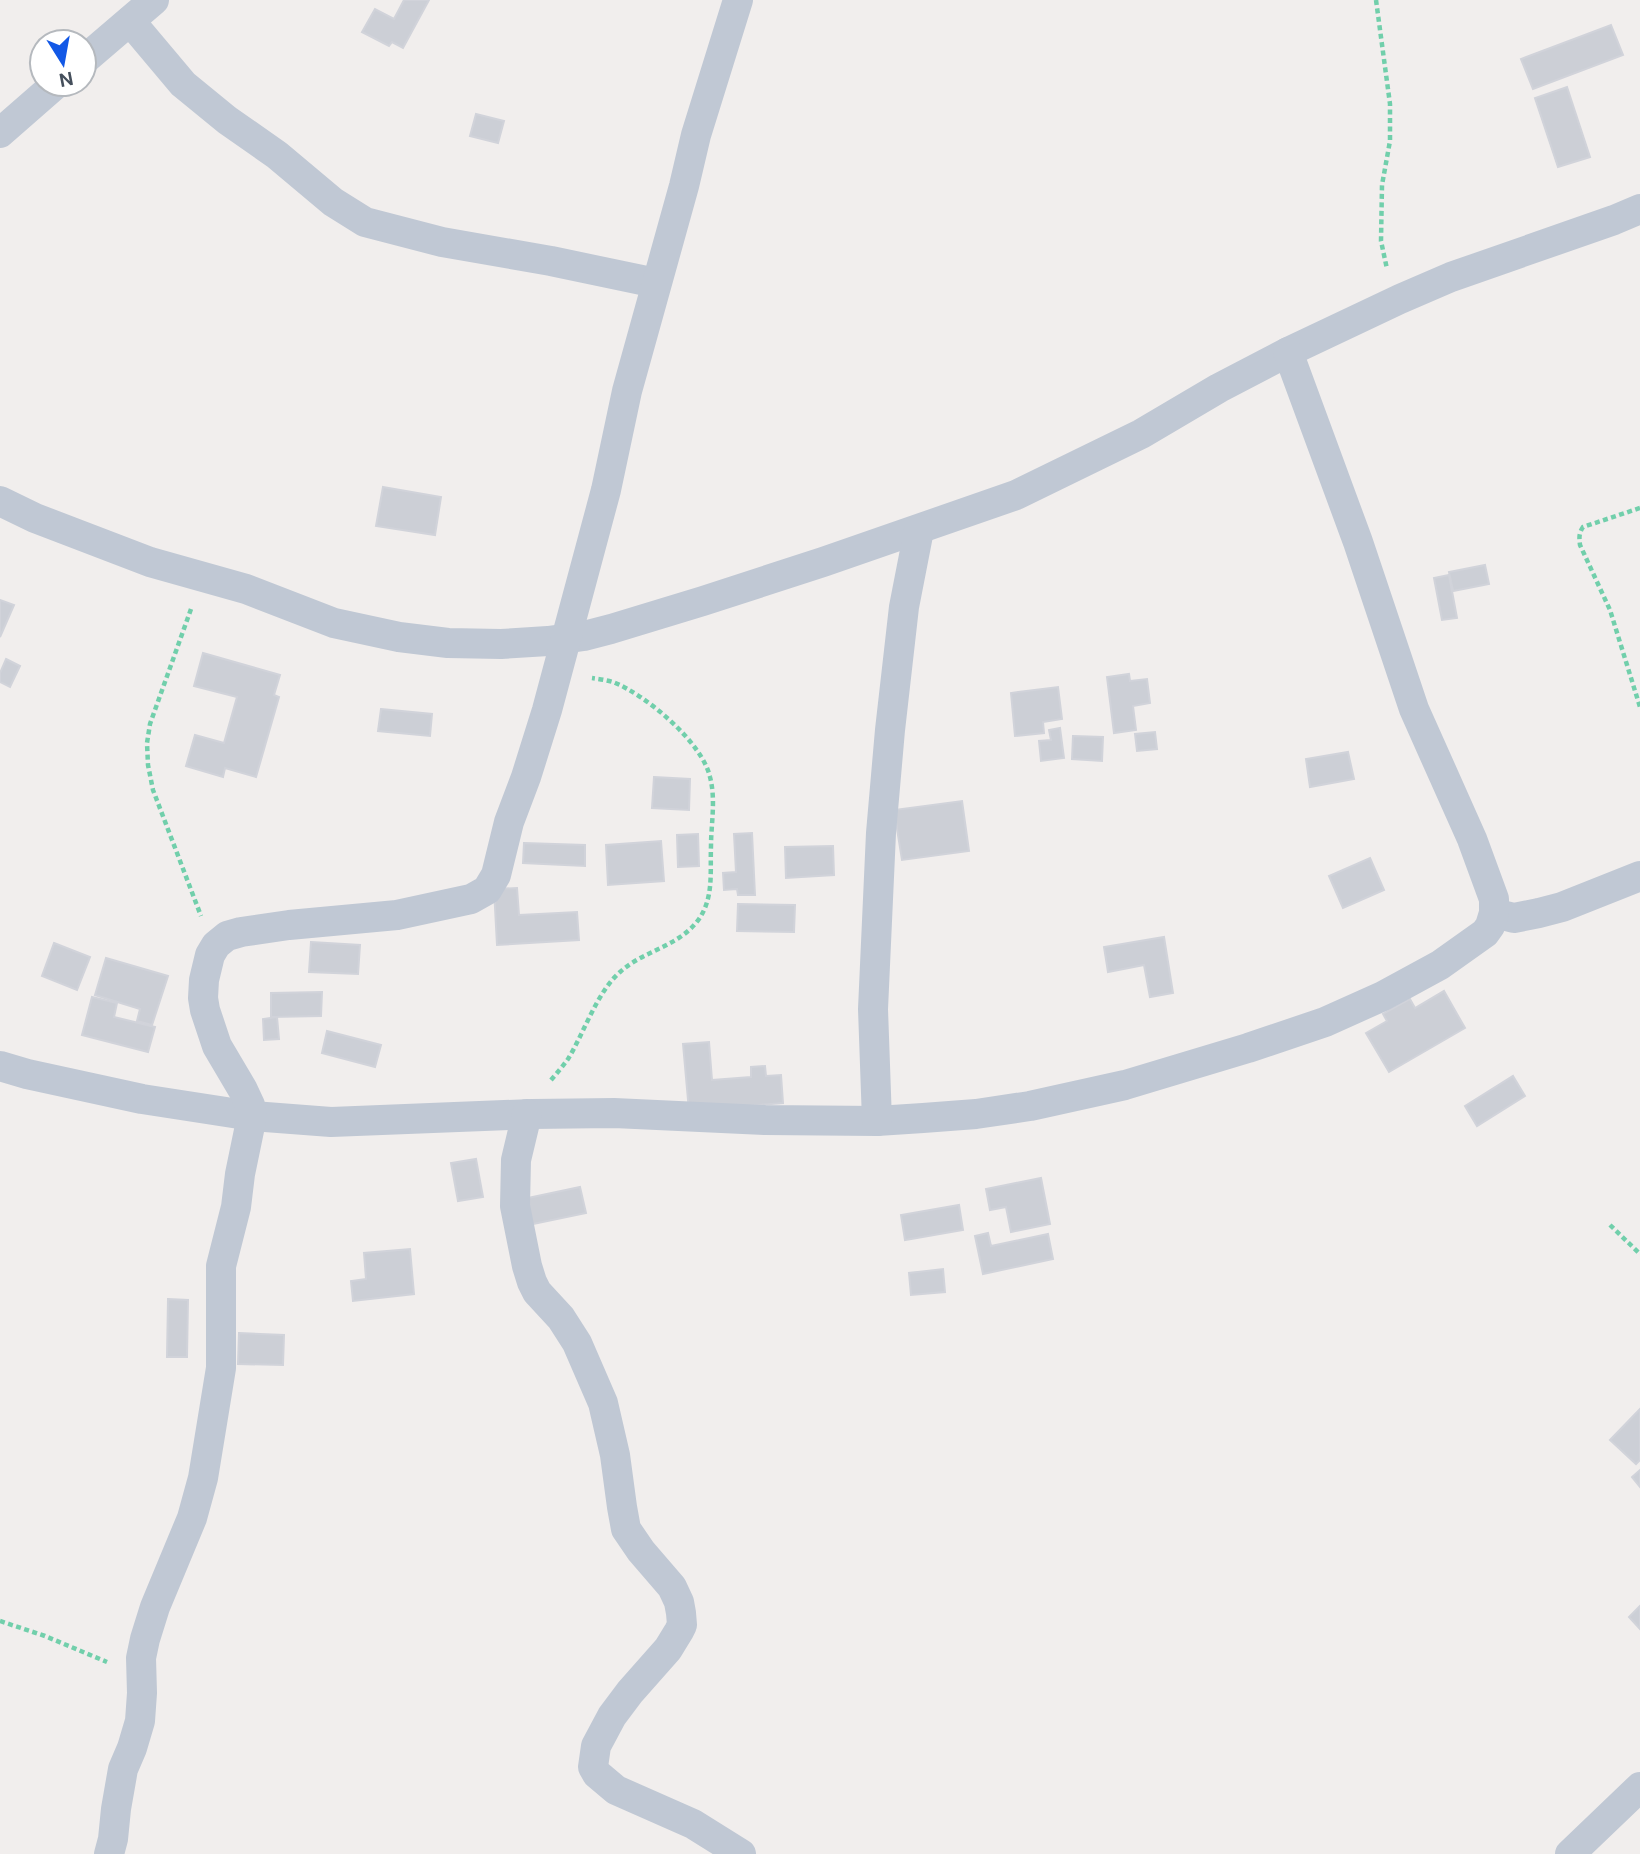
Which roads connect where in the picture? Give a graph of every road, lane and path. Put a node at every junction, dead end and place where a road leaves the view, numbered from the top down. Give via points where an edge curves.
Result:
1 (154, 0) edge
2 (738, 0) edge
3 (1377, 0) edge
4 (130, 21) junction
5 (98, 48) edge
6 (40, 98) edge
7 (0, 133) edge
8 (1640, 209) edge
9 (656, 283) junction
10 (1400, 299) junction
11 (1288, 352) junction
12 (0, 501) edge
13 (1640, 508) edge
14 (919, 530) junction
15 (204, 577) junction
16 (566, 638) junction
17 (557, 673) junction
18 (1640, 707) edge
19 (1640, 876) edge
20 (1494, 913) junction
21 (216, 944) junction
22 (0, 1066) edge
23 (529, 1114) junction
24 (252, 1116) junction
25 (877, 1121) junction
26 (1610, 1225) dead end
27 (1640, 1254) edge
28 (0, 1621) edge
29 (140, 1675) junction
30 (1640, 1787) edge
31 (109, 1854) edge
32 (741, 1854) edge
33 (1570, 1854) edge

1 - 4 street
2 - 9 street
3 - 10 path via 1390,104 1381,241 1390,282
4 - 5 street
4 - 9 street via 183,84 365,222 442,242
6 - 7 street
8 - 10 street via 1451,276
9 - 16 street
10 - 11 street
11 - 14 street via 1086,462 1016,495
11 - 20 street via 1414,709 1485,873
12 - 15 street via 150,562
13 - 18 path via 1583,527 1579,537 1610,610
14 - 16 street via 703,601
14 - 25 street via 904,607 881,833 873,1009
15 - 16 street via 334,623 399,637 500,644
15 - 21 path via 147,743 153,790 201,918
16 - 17 street
17 - 21 street via 496,875 487,890 471,899 397,915 241,932
17 - 23 path via 612,682 650,705 691,742 710,777 712,878 709,900 699,919 681,937 618,973 568,1059
19 - 20 street via 1539,913 1514,918
20 - 25 street via 1485,933 1440,965 1325,1022 1248,1048 1125,1085 1030,1106
21 - 24 street via 204,980 205,1010 217,1046 243,1090
22 - 24 street via 142,1099
23 - 24 street via 331,1122
23 - 25 street
23 - 32 street via 516,1160 515,1206 529,1274 537,1292 577,1343 603,1403 626,1529 672,1587 681,1613 679,1632 612,1716 596,1746 593,1767 616,1790 693,1824
24 - 29 street via 221,1266 222,1368 203,1478 192,1518 155,1607
26 - 27 path
28 - 29 path
29 - 31 street via 140,1721 122,1769
30 - 33 street

